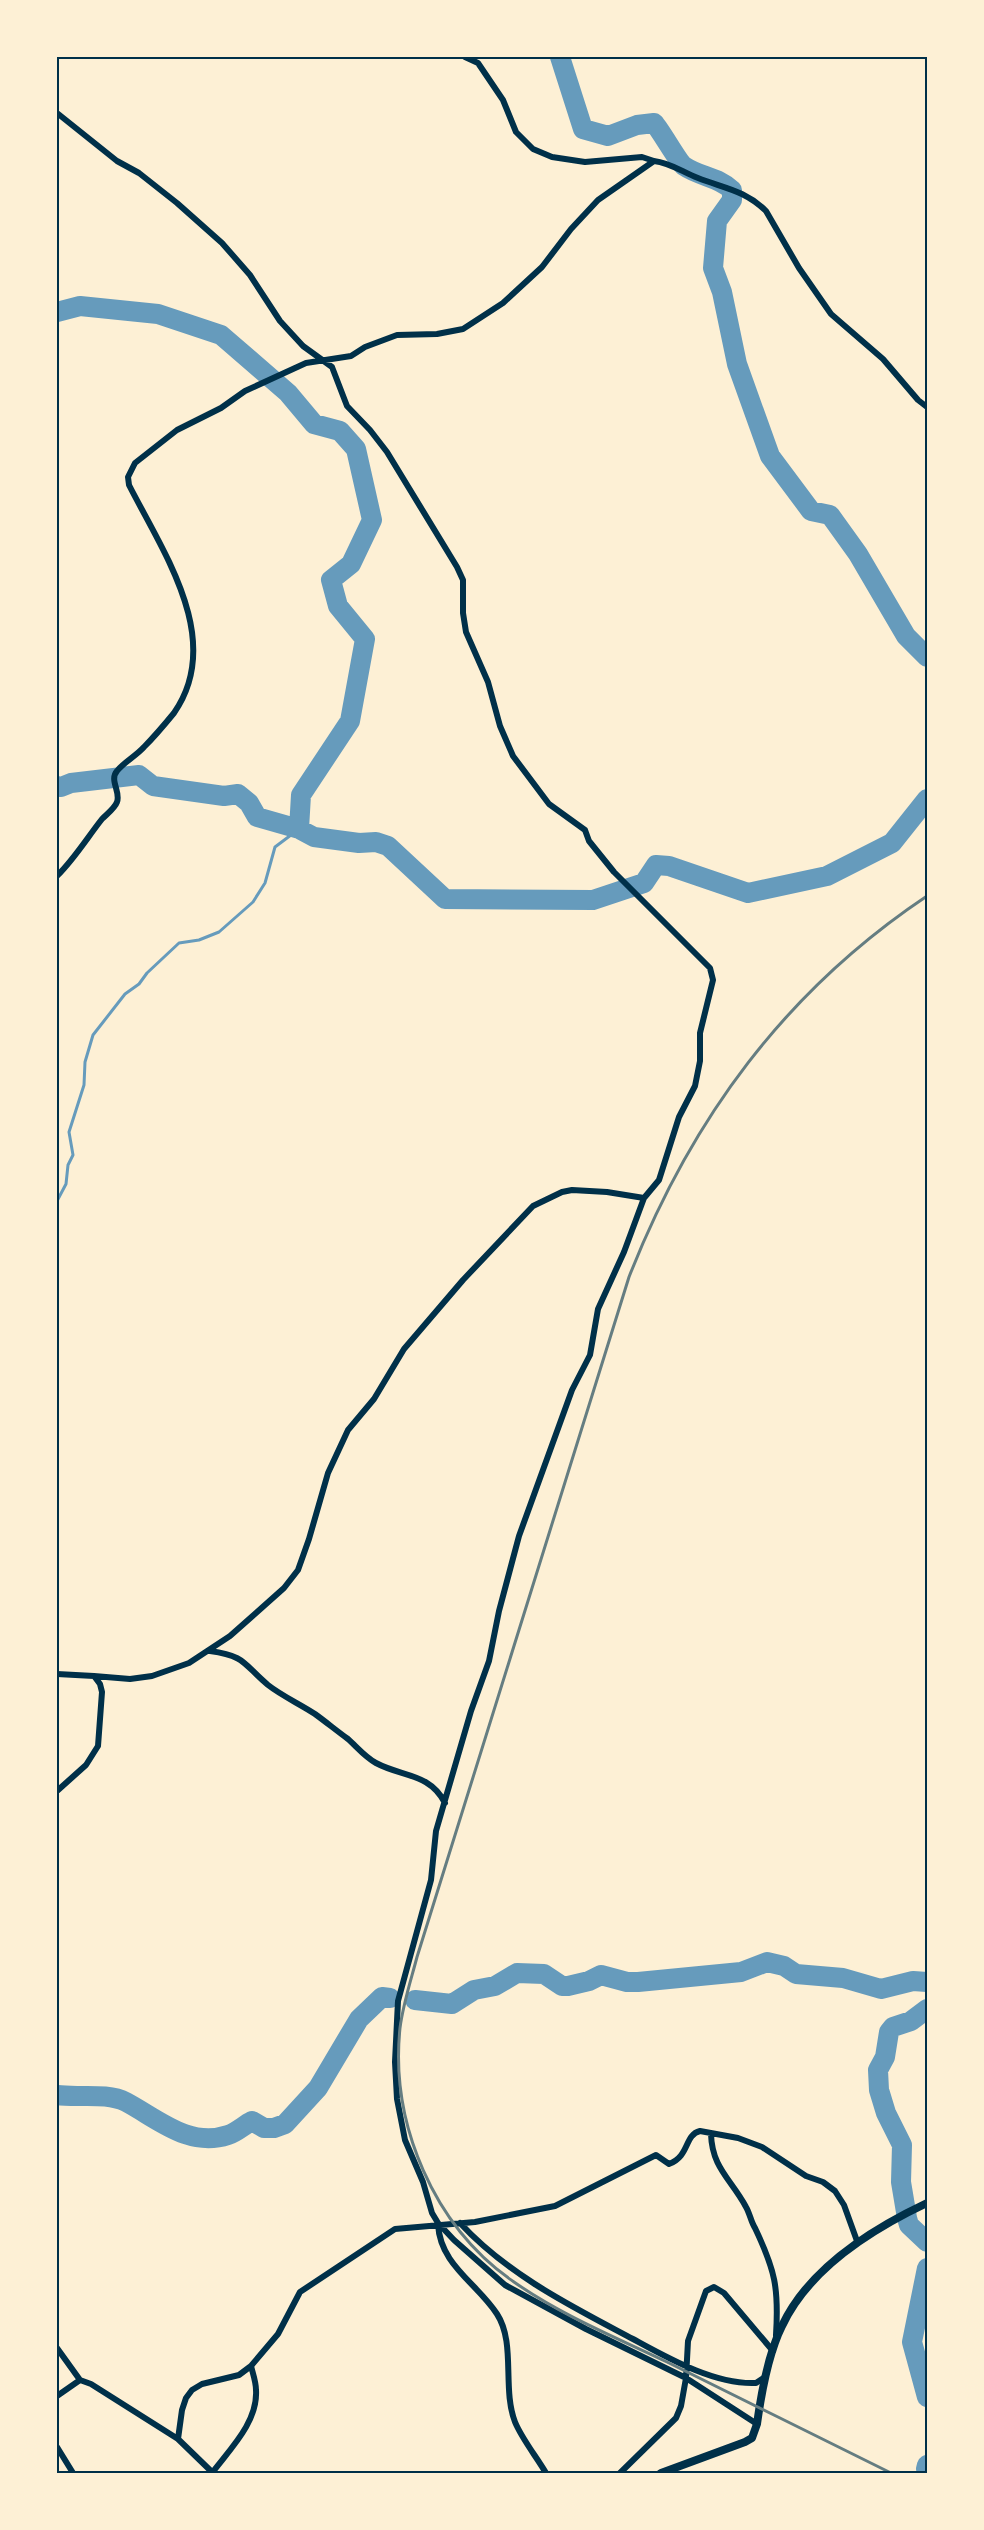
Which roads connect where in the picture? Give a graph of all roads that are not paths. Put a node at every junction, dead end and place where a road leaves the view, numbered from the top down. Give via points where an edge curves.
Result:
1 (465, 57) edge
2 (57, 113) edge
3 (654, 161) junction
4 (323, 359) junction
5 (927, 407) edge
6 (57, 876) edge
7 (644, 1198) junction
8 (210, 1651) junction
9 (57, 1674) edge
10 (94, 1676) junction
11 (57, 1791) edge
12 (445, 1803) junction
13 (711, 2134) junction
14 (927, 2203) edge
15 (438, 2223) junction
16 (460, 2223) junction
17 (857, 2241) junction
18 (776, 2338) junction
19 (57, 2349) edge
20 (773, 2350) junction
21 (687, 2365) junction
22 (251, 2366) junction
23 (768, 2373) junction
24 (686, 2378) junction
25 (80, 2380) junction
26 (57, 2396) edge
27 (757, 2424) junction
28 (178, 2439) junction
29 (57, 2447) edge
30 (59, 2457) edge
31 (674, 2471) edge
32 (74, 2473) edge
33 (213, 2473) edge
34 (546, 2473) edge
35 (620, 2473) edge
36 (661, 2473) edge

1 - 3 street via 478,63 503,100 516,132 533,149 552,157 585,162 642,157
2 - 4 street via 117,161 139,173 222,243 250,275 280,321
3 - 4 street via 598,200 542,267 503,303 463,329 398,335 351,356
3 - 5 street via 670,163 759,204 831,314 876,352
4 - 6 street via 245,391 177,430 130,470 129,485 189,612 195,659 190,681 174,712 143,748 116,771 117,803
4 - 7 street via 332,367 347,406 387,452 457,567 463,580 466,632 488,682 506,744 549,804 585,830 614,872 710,968 713,980 700,1033 695,1086 679,1117 659,1180
7 - 8 street via 572,1190 533,1206 404,1349 374,1399 348,1430 328,1473 298,1570 257,1614
7 - 12 street via 598,1309 590,1355 568,1401 519,1536 489,1661
8 - 10 street via 152,1676
8 - 12 street via 237,1658 368,1758 438,1789
9 - 10 street
10 - 11 street via 102,1692 98,1746 86,1765
12 - 15 street via 436,1831 431,1880 398,2001 395,2062 405,2140
13 - 16 street via 694,2133 676,2162 669,2164 652,2157 555,2206
13 - 17 street via 762,2147 806,2176 823,2182 844,2205
13 - 18 street via 715,2161 747,2208 772,2265
14 - 17 street
15 - 16 street
15 - 22 street via 395,2229 308,2285 300,2292 279,2334
15 - 24 street via 505,2285
15 - 34 street via 439,2236 456,2270 497,2314 507,2355 515,2422
16 - 21 street via 490,2252 554,2298
17 - 18 street via 796,2302
18 - 20 street
19 - 25 street
20 - 21 street via 724,2293 714,2287 702,2299 688,2341
20 - 23 street
21 - 23 street via 718,2379 747,2384 756,2383
21 - 24 street
22 - 28 street via 239,2375 192,2390 182,2410
22 - 33 street via 255,2405 242,2434
23 - 27 street
24 - 27 street
24 - 35 street via 675,2418
25 - 26 street
25 - 28 street
27 - 31 street via 752,2438 746,2442
28 - 33 street
29 - 30 street
30 - 32 street
31 - 36 street

